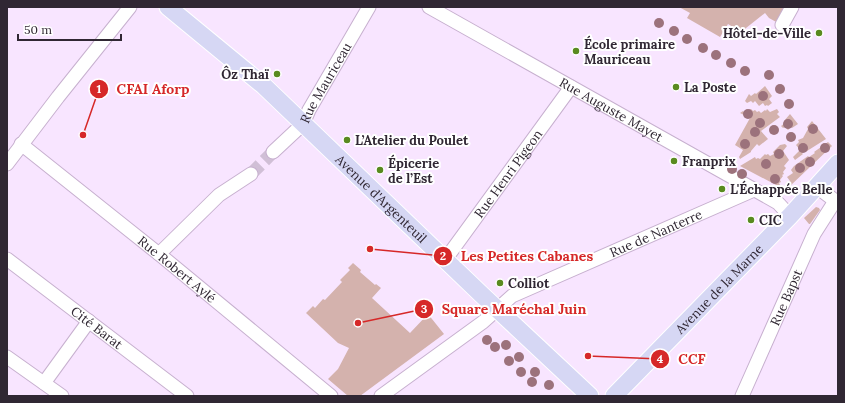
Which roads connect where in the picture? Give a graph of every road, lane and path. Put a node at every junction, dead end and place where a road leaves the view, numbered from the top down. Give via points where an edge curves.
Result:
1 (130, 7) edge
2 (168, 7) edge
3 (369, 7) edge
4 (429, 7) edge
5 (792, 7) edge
6 (782, 26) dead end
7 (572, 87) junction
8 (303, 124) junction
9 (21, 144) junction
10 (273, 152) tunnel mouth
11 (838, 163) edge
12 (7, 164) edge
13 (251, 174) tunnel mouth
14 (817, 186) junction
15 (754, 190) junction
16 (837, 202) edge
17 (790, 216) junction
18 (159, 254) junction
19 (7, 259) edge
20 (445, 260) junction
21 (497, 309) junction
22 (89, 321) junction
23 (7, 356) edge
24 (44, 383) junction
25 (62, 396) edge
26 (187, 396) edge
27 (331, 396) edge
28 (381, 396) edge
29 (590, 396) edge
30 (614, 396) edge
31 (742, 396) edge

1 - 9 street
2 - 8 main road, Avenue d'Argenteuil via 264,86
3 - 8 street, Rue Mauriceau
4 - 7 street, Rue Auguste Mayet
5 - 6 street
7 - 15 street, Rue Auguste Mayet
7 - 20 street, Rue Henri Pigeon
8 - 10 street, Rue Mauriceau
8 - 20 main road, Avenue d'Argenteuil
9 - 12 street
9 - 18 street, Rue Robert Aylé
11 - 14 main road, Avenue de la Marne
13 - 18 street via 219,195
14 - 16 street
14 - 17 main road, Avenue de la Marne
15 - 17 street, Rue Auguste Mayet via 778,203
15 - 21 street, Rue de Nanterre via 512,296
16 - 31 street, Rue Bapst via 814,234
17 - 30 main road, Avenue de la Marne
18 - 27 street, Rue Robert Aylé
19 - 22 street, Cité Barat
20 - 21 main road, Avenue d'Argenteuil
21 - 28 street, Rue de Nanterre
21 - 29 main road, Avenue d'Argenteuil
22 - 24 street
22 - 26 street, Cité Barat
23 - 24 street
24 - 25 street

